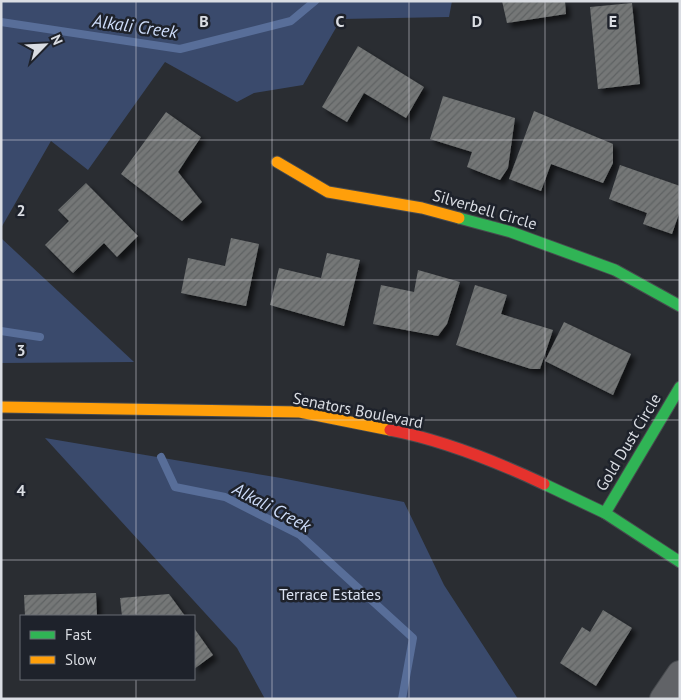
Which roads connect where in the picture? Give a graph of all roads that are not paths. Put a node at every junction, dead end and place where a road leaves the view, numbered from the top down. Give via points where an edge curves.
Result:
1 (277, 162) dead end
2 (680, 306) edge
3 (680, 387) edge
4 (1, 407) edge
5 (605, 513) junction
6 (680, 562) edge
7 (680, 674) edge
8 (662, 699) edge

1 - 2 street, Silverbell Circle via 328,192 422,208 511,232 615,270
3 - 5 street, Gold Dust Circle
4 - 5 street, Senators Boulevard via 300,412 406,433 496,462
5 - 6 street, Senators Boulevard
7 - 8 street

